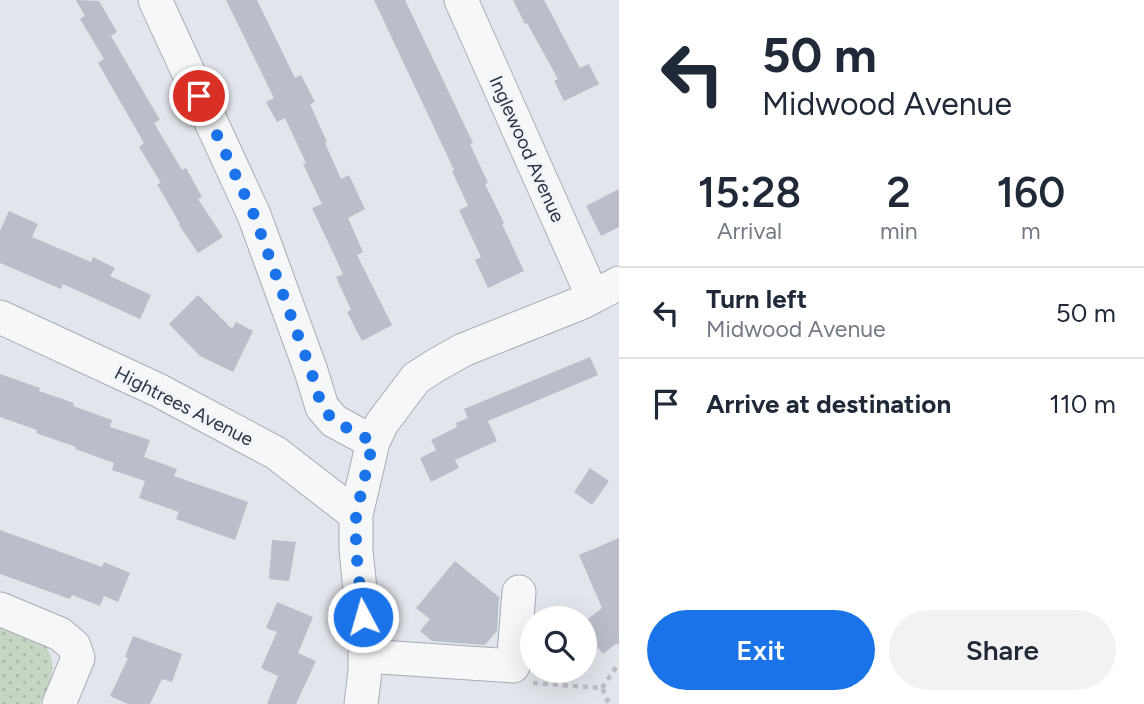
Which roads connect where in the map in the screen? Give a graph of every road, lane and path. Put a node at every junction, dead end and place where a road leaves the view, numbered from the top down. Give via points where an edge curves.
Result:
1 (155, 0) edge
2 (461, 0) edge
3 (606, 290) edge
4 (0, 317) edge
5 (373, 442) junction
6 (356, 515) junction
7 (519, 592) dead end
8 (0, 608) edge
9 (365, 656) junction
10 (619, 663) edge
11 (603, 688) dead end
12 (59, 704) edge
13 (360, 704) edge

1 - 5 street via 254,215 322,407 334,421
2 - 3 street, Inglewood Avenue
3 - 5 street via 463,350 416,378
4 - 6 street, Hightrees Avenue via 158,390 276,453
5 - 6 street
6 - 9 street
7 - 9 street via 513,666
8 - 12 street via 60,634 74,646 78,658
9 - 13 street
10 - 11 path

